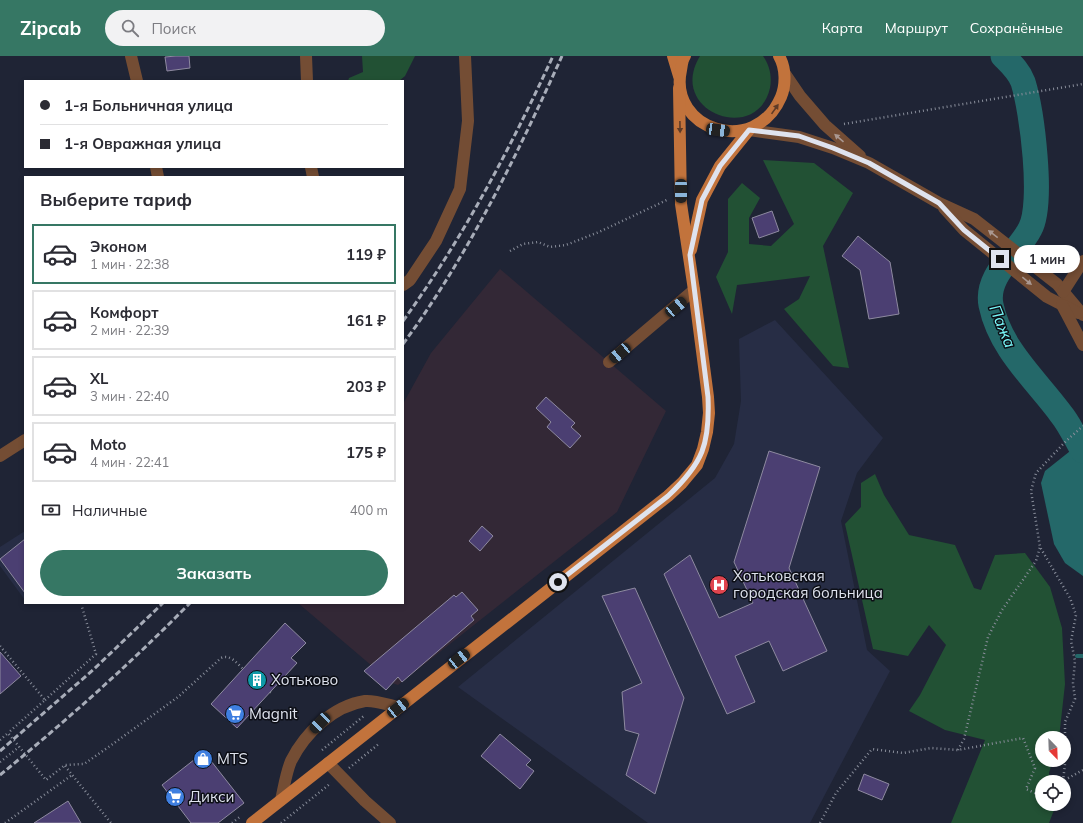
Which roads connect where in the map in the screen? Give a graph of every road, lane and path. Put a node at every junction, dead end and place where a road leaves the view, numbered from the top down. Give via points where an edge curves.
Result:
1 (132, 56) edge
2 (306, 56) edge
3 (465, 56) edge
4 (673, 56) edge
5 (685, 56) edge
6 (779, 56) edge
7 (785, 74) junction
8 (137, 80) edge
9 (307, 80) edge
10 (679, 82) junction
11 (1083, 84) edge
12 (870, 119) dead end
13 (749, 130) junction
14 (869, 163) junction
15 (939, 203) junction
16 (672, 205) dead end
17 (510, 251) dead end
18 (690, 255) junction
19 (1083, 261) edge
20 (404, 284) edge
21 (1060, 288) junction
22 (694, 290) junction
23 (1062, 304) junction
24 (1083, 315) edge
25 (1083, 345) edge
26 (609, 362) dead end
27 (1083, 426) edge
28 (24, 441) edge
29 (0, 456) edge
30 (1040, 547) junction
31 (82, 607) dead end
32 (0, 646) edge
33 (243, 669) dead end
34 (45, 700) junction
35 (379, 704) junction
36 (398, 708) junction
37 (8, 733) junction
38 (335, 739) dead end
39 (0, 740) edge
40 (380, 743) dead end
41 (19, 747) junction
42 (958, 750) junction
43 (0, 762) edge
44 (328, 763) junction
45 (64, 765) junction
46 (1083, 770) edge
47 (72, 775) junction
48 (1063, 775) edge
49 (340, 776) junction
50 (1071, 777) edge
51 (1035, 792) edge
52 (281, 800) junction
53 (5, 823) edge
54 (111, 823) edge
55 (252, 823) edge
56 (281, 823) edge
57 (390, 823) edge
58 (820, 823) edge

1 - 8 street
2 - 9 street
3 - 20 street via 468,121 460,189 436,241 410,280
4 - 10 main road
5 - 10 main road
6 - 7 main road
13 -> 7 main road via 764,121 776,108 783,92
14 -> 7 street via 825,125
10 - 13 main road via 684,100 692,114 704,124 718,130
10 -> 18 main road via 681,204
11 - 12 path
13 - 14 street via 799,136
13 - 18 main road via 720,166 702,200
14 - 15 street
21 -> 15 street via 974,219
15 -> 23 street via 964,230 1047,297
16 - 17 path via 671,198 566,245 550,247 538,242 523,244
18 - 22 main road
19 - 21 street
21 - 24 street
22 - 26 street
22 - 36 main road via 709,413 707,432 697,465 668,496
23 - 24 street
23 - 25 street
27 - 30 path via 1036,473 1031,491
28 - 29 street
30 - 42 path via 1036,561 1002,610 988,637 964,739
30 - 48 path via 1070,598 1076,615 1071,641 1075,661 1075,699 1065,722
31 - 34 path via 96,654
32 - 34 path
33 - 45 path via 230,657 221,658 178,697 84,764
34 - 37 path
35 - 36 street via 384,703
35 - 38 path
35 - 52 street via 366,701 351,705 336,712 312,730 291,762
36 - 44 main road
37 - 39 path
37 - 41 path
40 - 49 path
41 - 43 path
41 - 45 path via 46,780
42 - 51 path via 1023,738 1035,768 1026,789
42 - 58 path via 931,748 904,753 872,749 836,793
44 - 49 street
44 - 52 main road
45 - 47 path
46 - 50 path
47 - 53 path
47 - 54 path
49 - 56 path
49 - 57 street
52 - 55 main road

